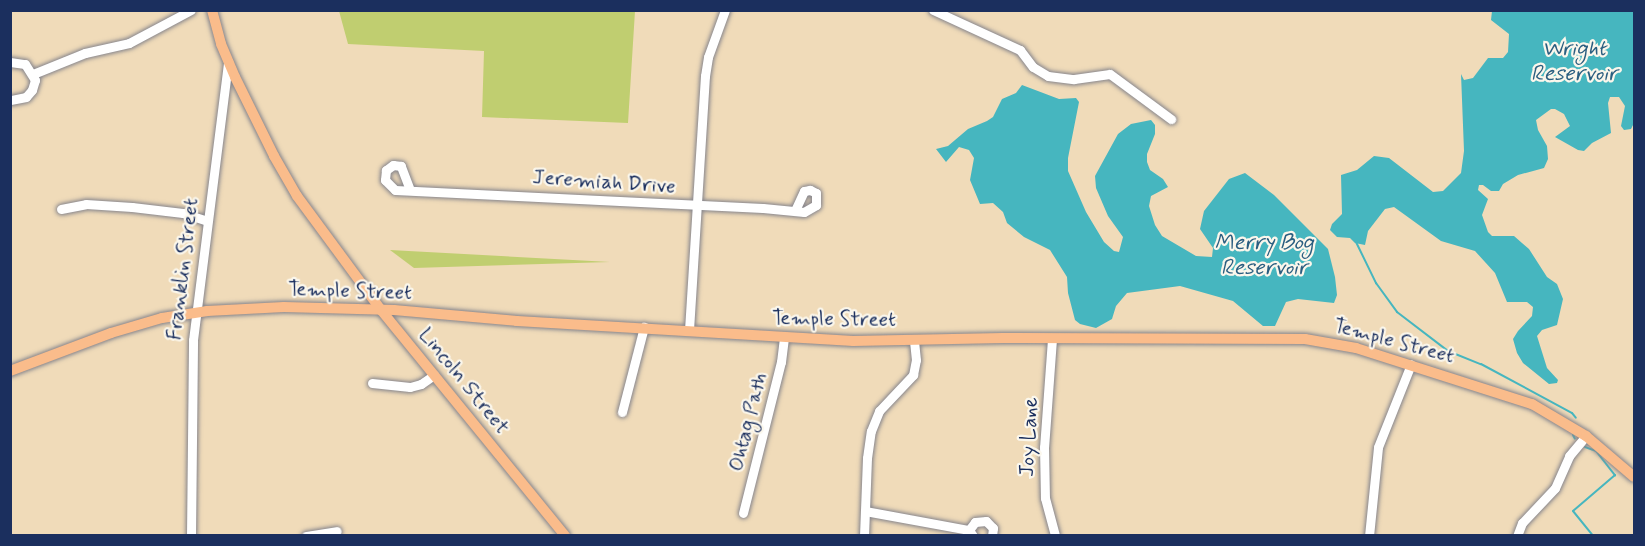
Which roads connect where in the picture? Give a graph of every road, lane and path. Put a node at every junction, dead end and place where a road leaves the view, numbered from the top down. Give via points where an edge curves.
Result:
1 (191, 10) edge
2 (212, 10) edge
3 (725, 10) edge
4 (933, 10) edge
5 (228, 61) junction
6 (10, 62) edge
7 (33, 74) junction
8 (10, 100) edge
9 (1171, 119) dead end
10 (410, 190) dead end
11 (697, 206) junction
12 (61, 209) dead end
13 (795, 210) dead end
14 (207, 221) junction
15 (381, 310) junction
16 (195, 312) junction
17 (644, 327) junction
18 (689, 330) junction
19 (784, 338) junction
20 (1052, 339) junction
21 (914, 341) junction
22 (1411, 364) junction
23 (10, 371) edge
24 (434, 375) junction
25 (372, 383) dead end
26 (622, 412) dead end
27 (1586, 436) junction
28 (1635, 477) edge
29 (865, 511) junction
30 (743, 513) dead end
31 (337, 531) dead end
32 (971, 533) edge
33 (191, 536) edge
34 (306, 536) edge
35 (565, 536) edge
36 (864, 536) edge
37 (992, 536) edge
38 (1055, 536) edge
39 (1368, 536) edge
40 (1517, 536) edge

1 - 7 street via 129,43 85,53
2 - 5 main road, Franklin Street
3 - 11 street via 705,76
4 - 9 street via 1020,50 1033,67 1048,76 1074,80 1110,74
5 - 14 street, Franklin Street
5 - 15 main road, Lincoln Street via 288,182
6 - 7 street via 25,64
7 - 8 street via 30,94
10 - 11 street, Jeremiah Drive
11 - 13 street, Jeremiah Drive
11 - 18 street
12 - 14 street via 86,204 132,207 183,213
14 - 16 street, Franklin Street
15 - 16 main road, Temple Street via 298,306
15 - 17 main road, Temple Street
15 - 24 main road, Lincoln Street
16 - 23 main road, Temple Street via 124,328
16 - 33 street, Franklin Street
17 - 18 main road, Temple Street
17 - 26 street
18 - 19 main road, Temple Street
19 - 21 main road, Temple Street
19 - 30 street, Ohtag Path
20 - 21 main road, Temple Street
20 - 22 main road, Temple Street via 1305,339
20 - 38 street, Joy Lane via 1044,447 1045,498
21 - 29 street via 913,375 879,411 871,430
22 - 27 main road, Temple Street via 1510,394 1547,411
22 - 39 street via 1378,447
24 - 25 street via 410,387
24 - 35 main road, Lincoln Street
27 - 28 main road, Temple Street
27 - 40 street via 1569,456 1556,488 1522,523
29 - 32 street
29 - 36 street
31 - 34 street
32 - 37 street via 975,522 986,521 993,528

